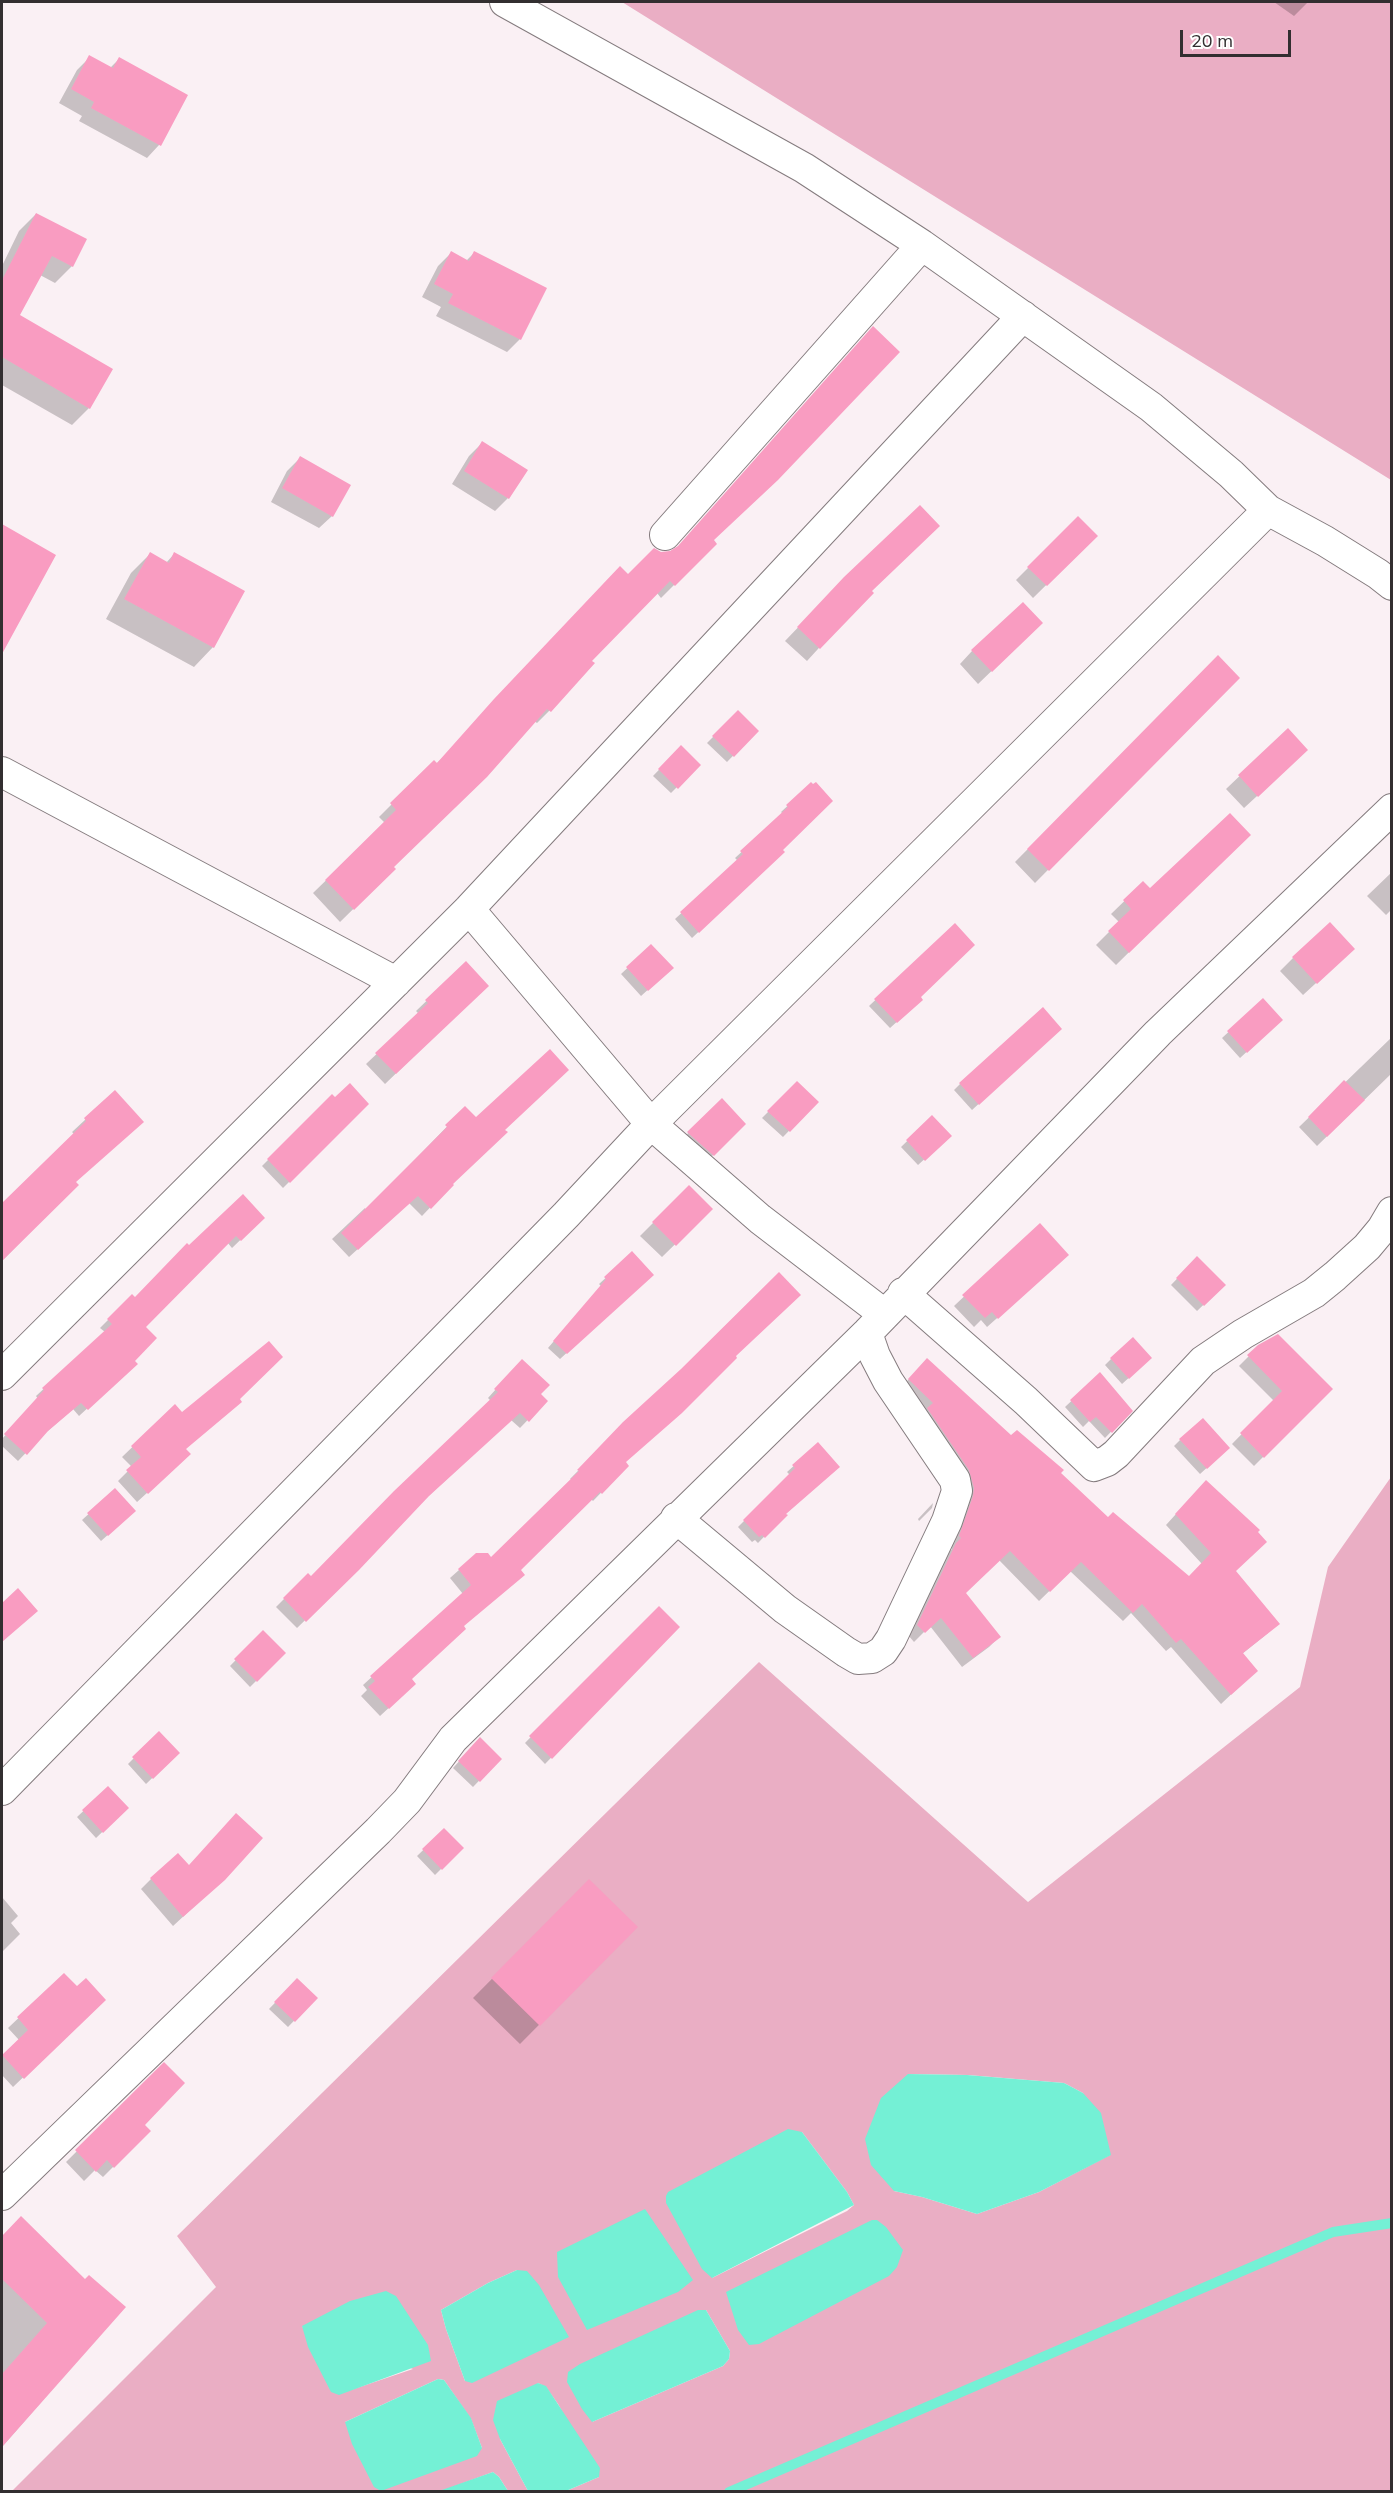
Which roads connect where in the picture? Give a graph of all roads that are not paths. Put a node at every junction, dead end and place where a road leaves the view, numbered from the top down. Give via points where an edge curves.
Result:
1 (505, 2) edge
2 (922, 245) junction
3 (1023, 316) junction
4 (1268, 510) junction
5 (665, 535) dead end
6 (1392, 585) edge
7 (2, 772) edge
8 (1392, 809) edge
9 (469, 909) junction
10 (396, 982) junction
11 (651, 1124) junction
12 (1392, 1212) edge
13 (885, 1313) junction
14 (2, 1375) edge
15 (676, 1518) junction
16 (2, 1790) edge
17 (2, 2195) edge

1 - 2 street via 804,168
2 - 3 street
2 - 5 street
3 - 4 street via 1151,407
3 - 9 street
4 - 6 street
4 - 11 street
7 - 10 street
8 - 13 street via 1158,1033
9 - 10 street
9 - 11 street
10 - 14 street
11 - 13 street via 760,1220
11 - 16 street
12 - 13 street via 1368,1247 1335,1276 1203,1361 1116,1454 1094,1466 1026,1401
13 - 15 street
13 - 15 street via 875,1356 955,1480 957,1491 947,1521 883,1651 872,1658 858,1659 846,1652 785,1609
15 - 17 street via 453,1739 407,1801 378,1831

